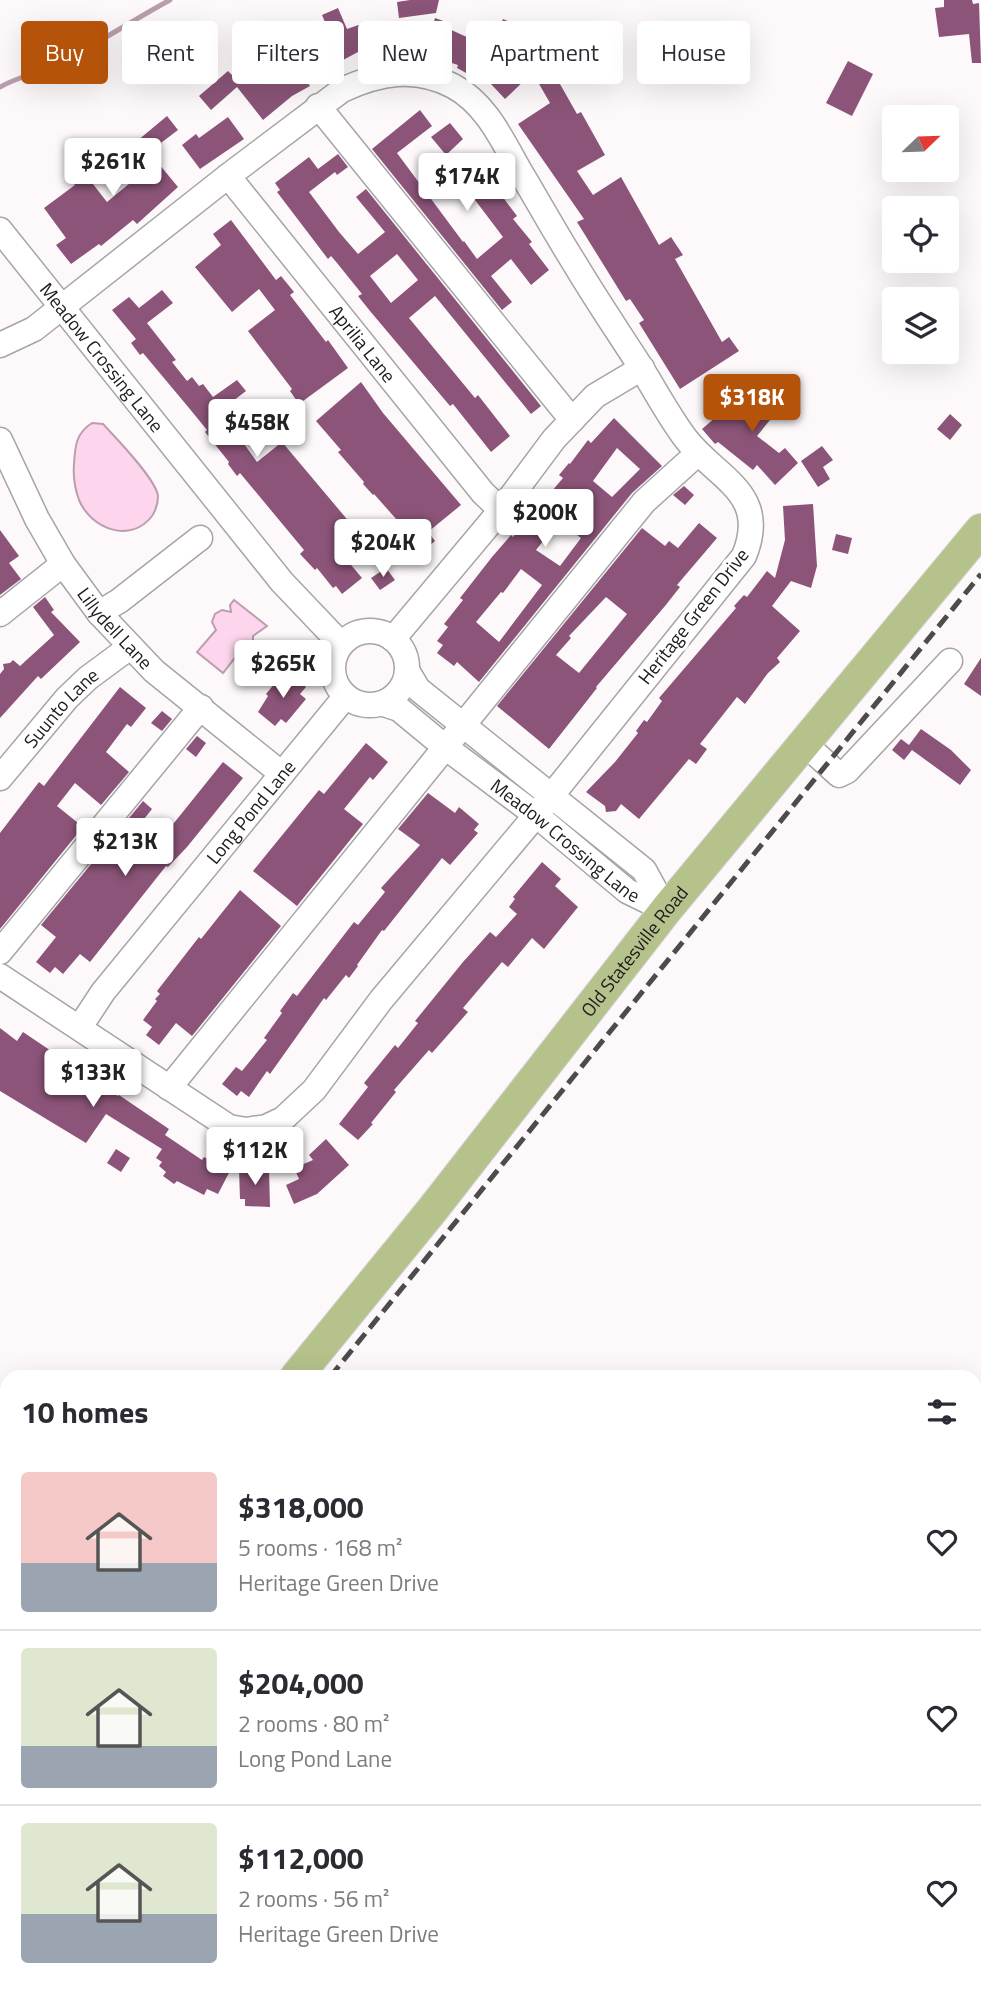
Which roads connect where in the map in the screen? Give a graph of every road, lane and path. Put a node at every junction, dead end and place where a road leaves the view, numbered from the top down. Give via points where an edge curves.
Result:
1 (318, 106) junction
2 (228, 176) junction
3 (0, 230) edge
4 (63, 306) junction
5 (0, 345) edge
6 (642, 368) junction
7 (572, 420) junction
8 (0, 440) edge
9 (698, 453) junction
10 (6, 470) edge
11 (501, 510) junction
12 (981, 530) edge
13 (200, 538) dead end
14 (63, 564) junction
15 (99, 613) junction
16 (0, 614) edge
17 (393, 639) junction
18 (341, 643) junction
19 (130, 647) junction
20 (950, 661) dead end
21 (408, 672) junction
22 (345, 697) junction
23 (384, 704) junction
24 (201, 708) junction
25 (461, 725) junction
26 (805, 744) junction
27 (445, 747) junction
28 (282, 775) junction
29 (0, 778) edge
30 (544, 806) junction
31 (666, 910) junction
32 (0, 952) edge
33 (0, 976) edge
34 (80, 1027) junction
35 (169, 1088) junction
36 (302, 1370) edge

1 - 2 street, Heritage Green Drive
1 - 6 street, Heritage Green Drive via 361,81 412,73 455,88 477,104
1 - 7 street
2 - 4 street, Heritage Green Drive
2 - 11 street, Aprilia Lane
3 - 4 street, Meadow Crossing Lane
4 - 5 street, Heritage Green Drive via 34,329
4 - 18 street, Meadow Crossing Lane via 282,582
6 - 7 street via 596,396
6 - 9 street, Heritage Green Drive
7 - 11 street
8 - 10 street, Lillydell Lane
9 - 25 street via 644,502
9 - 30 street, Heritage Green Drive via 736,486 746,502 751,540 744,556
10 - 14 street, Lillydell Lane
11 - 17 street
12 - 26 main road, Old Statesville Road
13 - 15 street
14 - 15 street, Lillydell Lane
14 - 16 street
15 - 19 street, Lillydell Lane
17 - 18 street via 369,630
17 - 21 street, Meadow Crossing Lane via 406,656
18 - 22 street via 332,671
19 - 24 street, Lillydell Lane
19 - 29 street, Suunto Lane via 67,698
20 - 26 street via 847,771 839,775
21 - 23 street via 396,696
21 - 25 street, Meadow Crossing Lane via 418,690
22 - 23 street, Meadow Crossing Lane via 356,704
22 - 28 street, Long Pond Lane
23 - 27 street, Meadow Crossing Lane via 399,709
24 - 28 street, Lillydell Lane
24 - 32 street
25 - 27 street
25 - 30 street, Meadow Crossing Lane
26 - 31 main road, Old Statesville Road
27 - 30 street, Meadow Crossing Lane
27 - 35 street
28 - 34 street, Long Pond Lane via 103,992
30 - 31 street, Meadow Crossing Lane via 627,891
30 - 35 street, Heritage Green Drive via 381,1000 314,1090 283,1119 256,1129 229,1127
31 - 36 main road, Old Statesville Road
33 - 34 street, Heritage Green Drive
34 - 35 street, Heritage Green Drive

